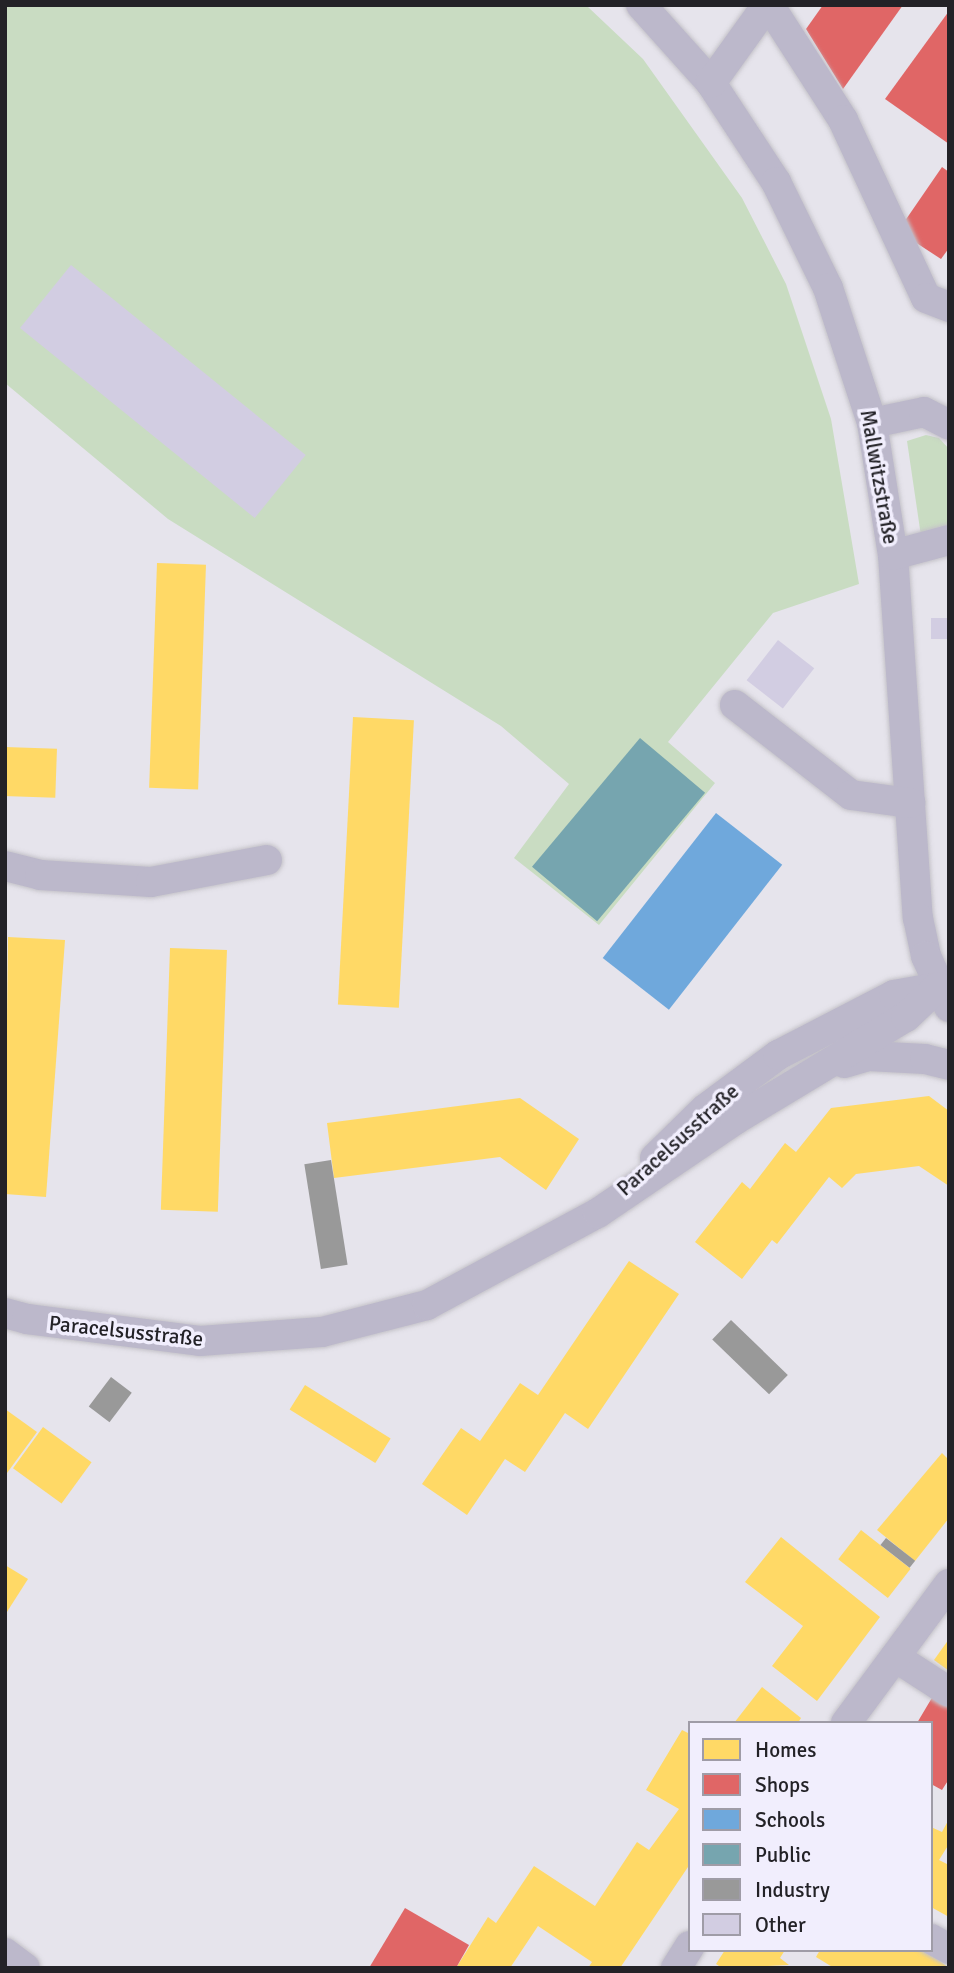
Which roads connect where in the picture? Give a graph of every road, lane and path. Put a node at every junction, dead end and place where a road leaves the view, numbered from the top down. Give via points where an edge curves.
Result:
1 (641, 5) edge
2 (768, 5) edge
3 (711, 83) junction
4 (949, 307) edge
5 (872, 423) junction
6 (949, 425) edge
7 (945, 547) edge
8 (893, 555) junction
9 (735, 705) dead end
10 (910, 803) junction
11 (267, 860) dead end
12 (5, 866) edge
13 (943, 997) edge
14 (949, 1065) edge
15 (826, 1067) junction
16 (598, 1213) junction
17 (5, 1312) edge
18 (949, 1584) edge
19 (895, 1657) junction
20 (949, 1692) edge
21 (847, 1721) edge
22 (933, 1940) edge
23 (688, 1949) edge
24 (949, 1949) edge
25 (5, 1953) edge
26 (25, 1968) edge
27 (676, 1968) edge

1 - 3 street, Mallwitzstraße
2 - 3 street
2 - 4 street via 843,120 926,298
3 - 5 street, Mallwitzstraße via 776,181 828,288
5 - 6 street via 924,412
5 - 8 street, Mallwitzstraße
7 - 8 street
8 - 10 street, Mallwitzstraße
9 - 10 street via 851,795
10 - 13 street, Mallwitzstraße via 918,918
11 - 12 street via 151,882 40,875
13 - 15 street, Paracelsusstraße
13 - 16 street, Paracelsusstraße via 894,995 778,1055 705,1109
14 - 15 street, Paracelsusstraße via 868,1056
15 - 16 street, Paracelsusstraße via 736,1120
16 - 17 street, Paracelsusstraße via 427,1305 322,1332 200,1341 27,1320
18 - 19 street
19 - 20 street
19 - 21 street
22 - 24 street
23 - 27 street
25 - 26 street

